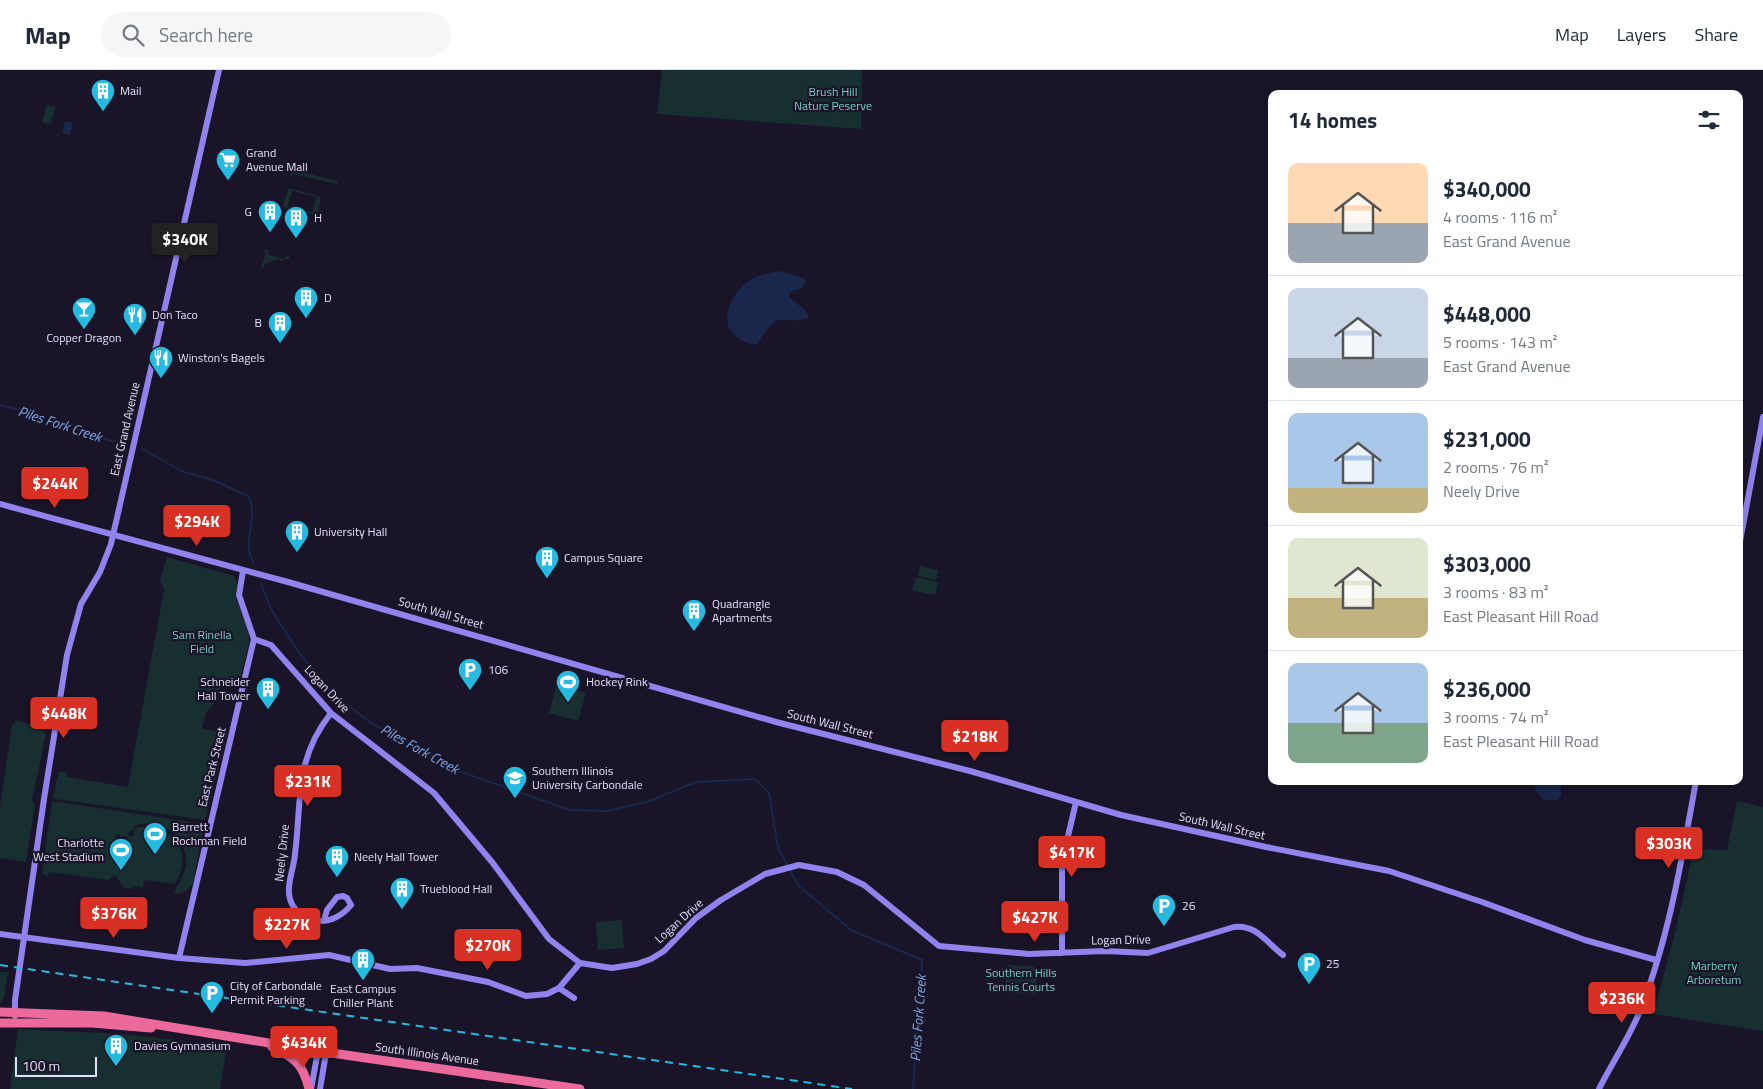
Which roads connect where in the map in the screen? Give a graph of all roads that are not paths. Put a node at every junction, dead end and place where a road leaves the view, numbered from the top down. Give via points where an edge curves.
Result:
1 (219, 70) edge
2 (1763, 417) edge
3 (0, 504) edge
4 (1743, 525) edge
5 (113, 536) junction
6 (243, 570) junction
7 (254, 639) junction
8 (332, 713) junction
9 (1695, 785) edge
10 (1076, 802) junction
11 (324, 920) junction
12 (0, 934) edge
13 (25, 937) junction
14 (1062, 953) junction
15 (1283, 955) dead end
16 (179, 958) junction
17 (1656, 960) junction
18 (580, 963) junction
19 (559, 988) junction
20 (574, 998) dead end
21 (0, 1012) edge
22 (15, 1012) junction
23 (0, 1023) edge
24 (16, 1023) junction
25 (181, 1030) junction
26 (260, 1042) junction
27 (322, 1052) junction
28 (310, 1089) edge
29 (320, 1089) edge
30 (580, 1089) edge
31 (1599, 1089) edge

1 - 5 street, East Grand Avenue
2 - 4 street
3 - 5 street, South Wall Street
5 - 6 street, South Wall Street
5 - 13 street, East Grand Avenue via 100,572 81,604 69,646
6 - 7 street via 239,595
6 - 10 street, South Wall Street via 776,722 967,770
7 - 8 street, Logan Drive via 271,645
7 - 16 street, East Park Street
8 - 11 street, Neely Drive via 314,738 302,777 289,891 292,905 303,916
8 - 18 street, Logan Drive via 434,793 492,862 549,939
9 - 17 street via 1678,878
10 - 14 street via 1062,862
10 - 17 street, South Wall Street via 1266,847 1388,871 1585,940
11 - 11 street via 337,897 350,901 346,911
12 - 13 street
13 - 16 street
13 - 22 street, East Grand Avenue
14 - 15 street, Logan Drive via 1148,953 1245,925
14 - 18 street, Logan Drive via 1029,954 939,946 864,886 830,870 788,867 765,874 721,900 651,959 617,968
16 - 19 street via 264,963 329,955 390,970 417,968 488,982 526,996 547,994
17 - 31 street via 1636,1019
18 - 19 street
19 - 20 street
21 - 22 highway, South Illinois Avenue
22 - 24 street, East Grand Avenue
22 - 25 highway, South Illinois Avenue via 104,1016
23 - 24 highway, South Illinois Avenue
24 - 25 highway, South Illinois Avenue via 92,1023
25 - 26 highway, South Illinois Avenue
26 - 27 highway, South Illinois Avenue
26 - 28 highway via 292,1057 304,1072
27 - 28 street
27 - 29 street
27 - 30 highway, South Illinois Avenue

